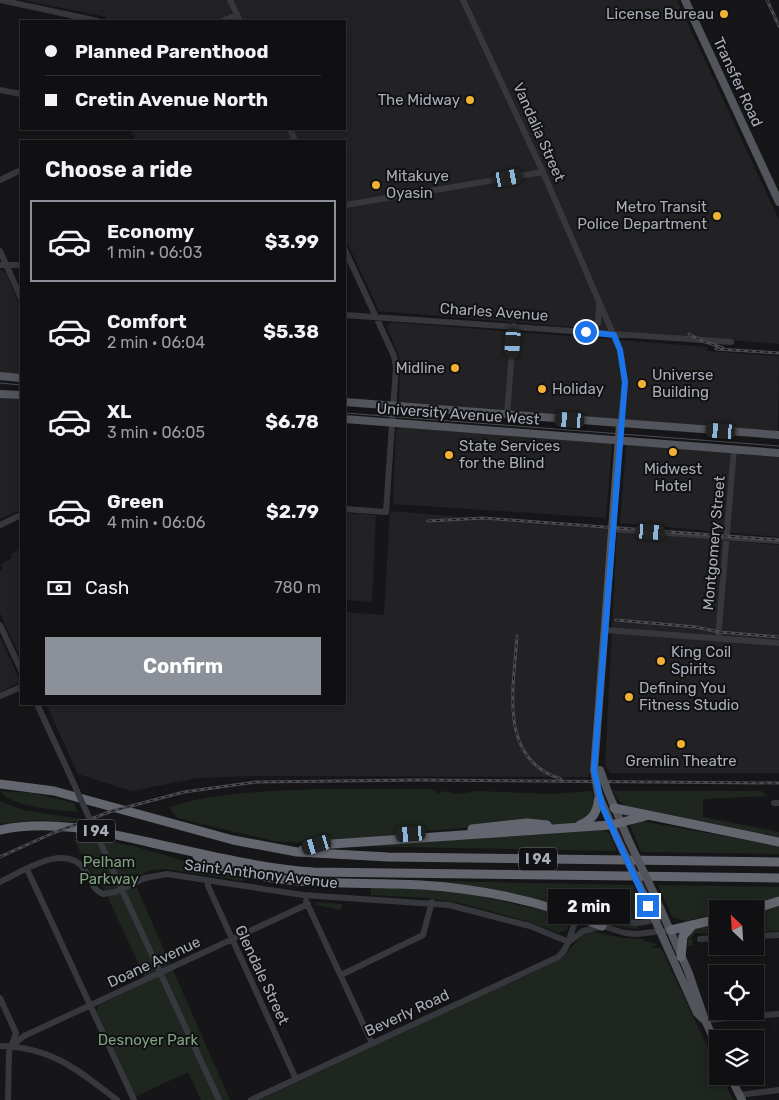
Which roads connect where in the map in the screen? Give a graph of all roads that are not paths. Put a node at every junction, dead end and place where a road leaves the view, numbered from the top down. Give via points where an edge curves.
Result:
1 (0, 0) edge
2 (230, 0) edge
3 (463, 0) edge
4 (685, 0) edge
5 (13, 2) edge
6 (238, 18) edge
7 (94, 20) edge
8 (0, 90) edge
9 (20, 94) edge
10 (20, 170) edge
11 (543, 172) junction
12 (0, 180) edge
13 (779, 202) edge
14 (346, 205) edge
15 (0, 251) edge
16 (346, 252) edge
17 (20, 264) edge
18 (3, 265) edge
19 (20, 295) edge
20 (599, 303) junction
21 (346, 316) edge
22 (376, 318) junction
23 (514, 326) junction
24 (586, 332) junction
25 (614, 335) junction
26 (731, 342) dead end
27 (0, 376) edge
28 (20, 378) edge
29 (0, 394) edge
30 (20, 395) edge
31 (346, 402) edge
32 (393, 410) junction
33 (507, 415) junction
34 (346, 420) edge
35 (392, 423) junction
36 (620, 424) junction
37 (779, 436) edge
38 (619, 440) junction
39 (734, 449) junction
40 (779, 453) edge
41 (346, 509) edge
42 (20, 515) edge
43 (0, 525) edge
44 (612, 528) junction
45 (727, 538) junction
46 (779, 542) edge
47 (0, 625) edge
48 (605, 630) junction
49 (718, 639) junction
50 (779, 643) edge
51 (20, 668) edge
52 (20, 687) edge
53 (0, 696) edge
54 (37, 705) edge
55 (597, 770) junction
56 (0, 784) edge
57 (599, 795) junction
58 (614, 808) junction
59 (646, 816) junction
60 (621, 822) junction
61 (610, 825) junction
62 (559, 828) junction
63 (0, 830) edge
64 (779, 842) edge
65 (191, 852) junction
66 (297, 852) junction
67 (779, 862) edge
68 (26, 870) junction
69 (779, 878) edge
70 (208, 881) junction
71 (0, 882) edge
72 (122, 889) junction
73 (303, 895) junction
74 (779, 901) edge
75 (432, 902) junction
76 (308, 904) junction
77 (764, 906) edge
78 (579, 916) junction
79 (665, 916) junction
80 (654, 920) junction
81 (709, 921) edge
82 (693, 925) junction
83 (602, 926) junction
84 (671, 930) junction
85 (660, 932) junction
86 (779, 935) edge
87 (764, 936) edge
88 (709, 938) edge
89 (700, 939) dead end
90 (232, 940) junction
91 (569, 942) junction
92 (682, 957) junction
93 (161, 973) junction
94 (341, 975) junction
95 (0, 998) edge
96 (90, 1005) junction
97 (779, 1014) edge
98 (705, 1020) junction
99 (710, 1030) edge
100 (372, 1044) junction
101 (0, 1046) edge
102 (12, 1046) junction
103 (296, 1079) junction
104 (734, 1085) edge
105 (779, 1090) edge
106 (740, 1097) edge
107 (8, 1100) edge
108 (117, 1100) edge
109 (134, 1100) edge
110 (219, 1100) edge
111 (251, 1100) edge

1 - 5 street
2 - 6 street
3 - 11 street, Vandalia Street
4 - 13 main road, Transfer Road
5 - 7 street
8 - 9 street
10 - 12 street
11 - 14 street
11 - 20 street, Vandalia Street
15 - 18 street
16 - 22 street
17 - 18 street
18 - 19 street
20 - 24 street via 598,323
20 - 25 street, Vandalia Street
21 - 22 street, Charles Avenue
22 - 23 street, Charles Avenue
22 - 32 street via 396,361
23 - 24 street, Charles Avenue
23 - 33 street
24 - 25 street, Charles Avenue
25 - 26 street, Charles Avenue
25 - 36 street, Vandalia Street via 625,382
27 - 28 main road
29 - 30 main road
31 - 32 main road, University Avenue West
32 - 33 main road, University Avenue West
32 - 35 street
33 - 36 main road, University Avenue West
34 - 35 main road, University Avenue West
35 - 38 main road, University Avenue West
35 - 41 street via 386,512
36 - 37 main road, University Avenue West
36 - 38 main road, Vandalia Street
38 - 39 main road, University Avenue West
38 - 44 main road, Vandalia Street
39 - 40 main road, University Avenue West
39 - 45 street, Montgomery Street
42 - 43 street
44 - 45 street
44 - 48 main road, Vandalia Street
45 - 46 street
45 - 49 street, Montgomery Street
47 - 51 street
48 - 49 street
48 - 55 main road, Vandalia Street
49 - 50 street
52 - 53 street
54 - 72 street, bridge
55 - 57 main road, Vandalia Street, bridge
55 - 58 main road, Vandalia Street, bridge
56 - 66 highway, I 94 via 54,791 232,840
57 - 61 main road, Vandalia Street
57 - 62 highway via 597,811 589,821
58 - 59 highway
58 - 60 main road, Vandalia Street
59 - 60 highway
59 - 64 highway
60 - 61 highway
60 - 79 main road, Vandalia Street, bridge
61 - 62 highway
61 - 80 main road, Vandalia Street, bridge
62 - 66 highway via 317,845
63 - 65 highway, I 94 via 72,827
65 - 69 highway, I 94 via 269,868 313,872
65 - 78 highway via 205,861 280,880 445,887 534,902
66 - 67 highway, I 94 via 388,857
68 - 71 street, Saint Anthony Avenue
68 - 72 street, Saint Anthony Avenue via 56,858 70,858 84,868 99,892 106,894
68 - 96 street
70 - 72 street, Saint Anthony Avenue via 160,875
70 - 73 street, Saint Anthony Avenue
70 - 90 street, Glendale Street
72 - 93 street
73 - 75 street, Saint Anthony Avenue
73 - 76 street
74 - 77 highway
75 - 91 street, Saint Anthony Avenue via 513,921
75 - 94 street via 423,935
76 - 90 street, Doane Avenue
76 - 94 street
78 - 80 street via 584,910 597,906 633,923
78 - 83 highway
78 - 91 street via 569,933
79 - 80 street
79 - 84 main road, Vandalia Street
80 - 85 main road, Vandalia Street
81 - 82 highway
82 - 84 highway
82 - 92 highway via 683,936
83 - 85 street via 624,933
83 - 91 street via 583,931
84 - 85 street
84 - 92 main road, Vandalia Street
85 - 98 main road, Vandalia Street via 698,1013
86 - 87 street
88 - 89 street
90 - 93 street, Doane Avenue
90 - 103 street, Glendale Street
91 - 100 street, Beverly Road via 558,956
92 - 98 main road, Vandalia Street
93 - 96 street, Doane Avenue
93 - 110 street
94 - 100 street
95 - 102 street via 16,1033
96 - 102 street, Doane Avenue via 24,1036
96 - 109 street
97 - 98 street
98 - 99 main road
100 - 103 street, Beverly Road
101 - 102 street
102 - 107 street via 9,1052
102 - 108 street via 61,1059
103 - 111 street, Beverly Road
104 - 106 main road
105 - 106 street

